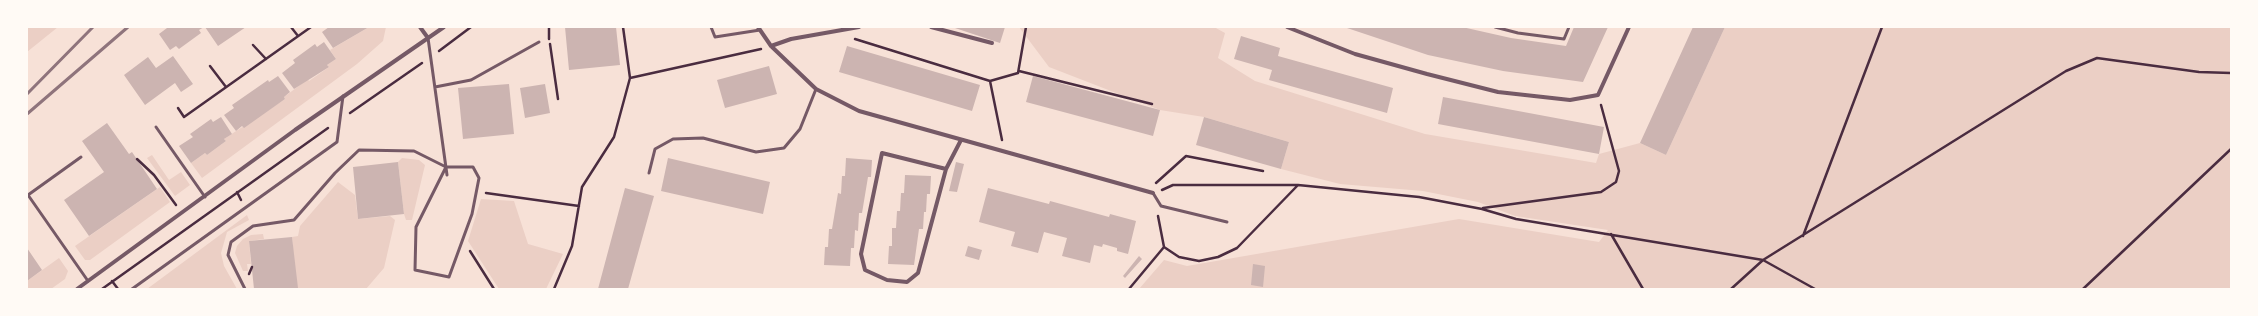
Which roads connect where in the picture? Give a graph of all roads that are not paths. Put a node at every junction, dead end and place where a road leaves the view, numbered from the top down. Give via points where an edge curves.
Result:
1 (420, 27) edge
2 (444, 27) edge
3 (711, 27) edge
4 (859, 27) edge
5 (930, 27) edge
6 (1287, 27) edge
7 (1495, 27) edge
8 (1569, 27) edge
9 (1628, 27) edge
10 (759, 28) edge
11 (428, 38) junction
12 (540, 42) dead end
13 (992, 43) dead end
14 (771, 46) junction
15 (435, 87) junction
16 (816, 89) junction
17 (343, 96) junction
18 (156, 126) dead end
19 (961, 140) junction
20 (81, 156) dead end
21 (446, 167) junction
22 (946, 169) junction
23 (649, 173) dead end
24 (447, 175) dead end
25 (1153, 193) joint
26 (28, 195) edge
27 (205, 197) junction
28 (1227, 222) dead end
29 (88, 281) junction
30 (77, 289) edge
31 (132, 289) edge
32 (245, 289) edge

1 - 11 street
2 - 11 street
3 - 10 lane via 715,37
4 - 14 street via 791,39
5 - 13 street
6 - 9 street via 1355,54 1498,92 1570,100 1598,95
7 - 8 lane via 1564,39
10 - 14 street
11 - 15 lane
11 - 17 street
12 - 15 lane via 471,80
14 - 16 street
15 - 21 lane
16 - 19 street via 859,111
16 - 23 lane via 800,129 784,148 756,152 703,138 673,139 655,149
17 - 27 street
17 - 31 lane via 337,142
18 - 27 lane
19 - 22 street
19 - 25 street
20 - 26 lane
21 - 21 lane via 416,227 415,270 449,277 472,214 479,178 473,167
21 - 24 lane
21 - 32 lane via 414,151 359,150 294,220 253,226 231,242 228,255
22 - 22 street via 882,152 861,254 865,270 887,280 907,282 918,273
25 - 28 lane via 1161,206
26 - 29 lane
27 - 29 street
29 - 30 street

